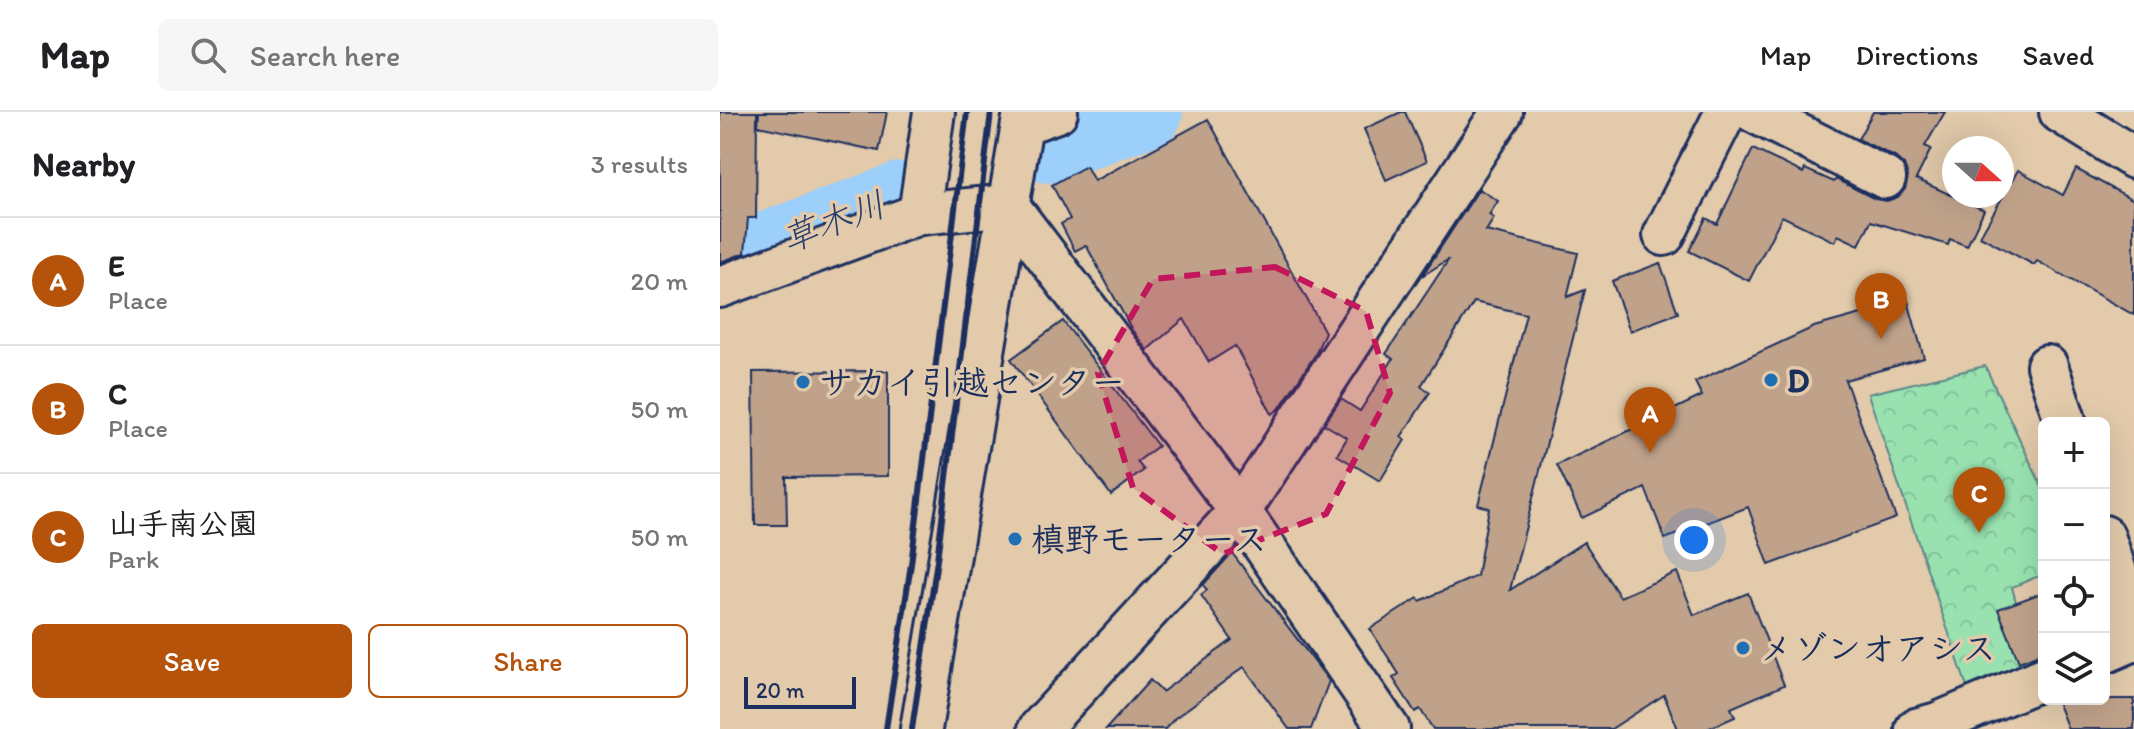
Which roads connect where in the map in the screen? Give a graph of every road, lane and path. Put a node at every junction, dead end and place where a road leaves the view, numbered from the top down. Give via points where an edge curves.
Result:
1 (934, 112) edge
2 (1502, 112) edge
3 (1726, 112) edge
4 (1754, 112) edge
5 (2060, 112) edge
6 (1035, 116) edge
7 (2134, 158) edge
8 (1885, 178) dead end
9 (1008, 205) junction
10 (919, 214) junction
11 (1664, 235) dead end
12 (720, 287) edge
13 (2047, 366) dead end
14 (2064, 417) edge
15 (1240, 511) junction
16 (2110, 554) edge
17 (2134, 625) edge
18 (2134, 640) edge
19 (2110, 650) edge
20 (2038, 681) edge
21 (921, 729) edge
22 (1039, 729) edge
23 (1389, 729) edge
24 (1916, 729) edge

1 - 10 street
2 - 15 street
3 - 11 street
4 - 8 street
5 - 7 street
6 - 9 street
9 - 10 street
9 - 15 street
9 - 21 street
10 - 12 street
13 - 14 street
15 - 22 street
15 - 23 street
16 - 17 street
18 - 19 street
20 - 24 street

